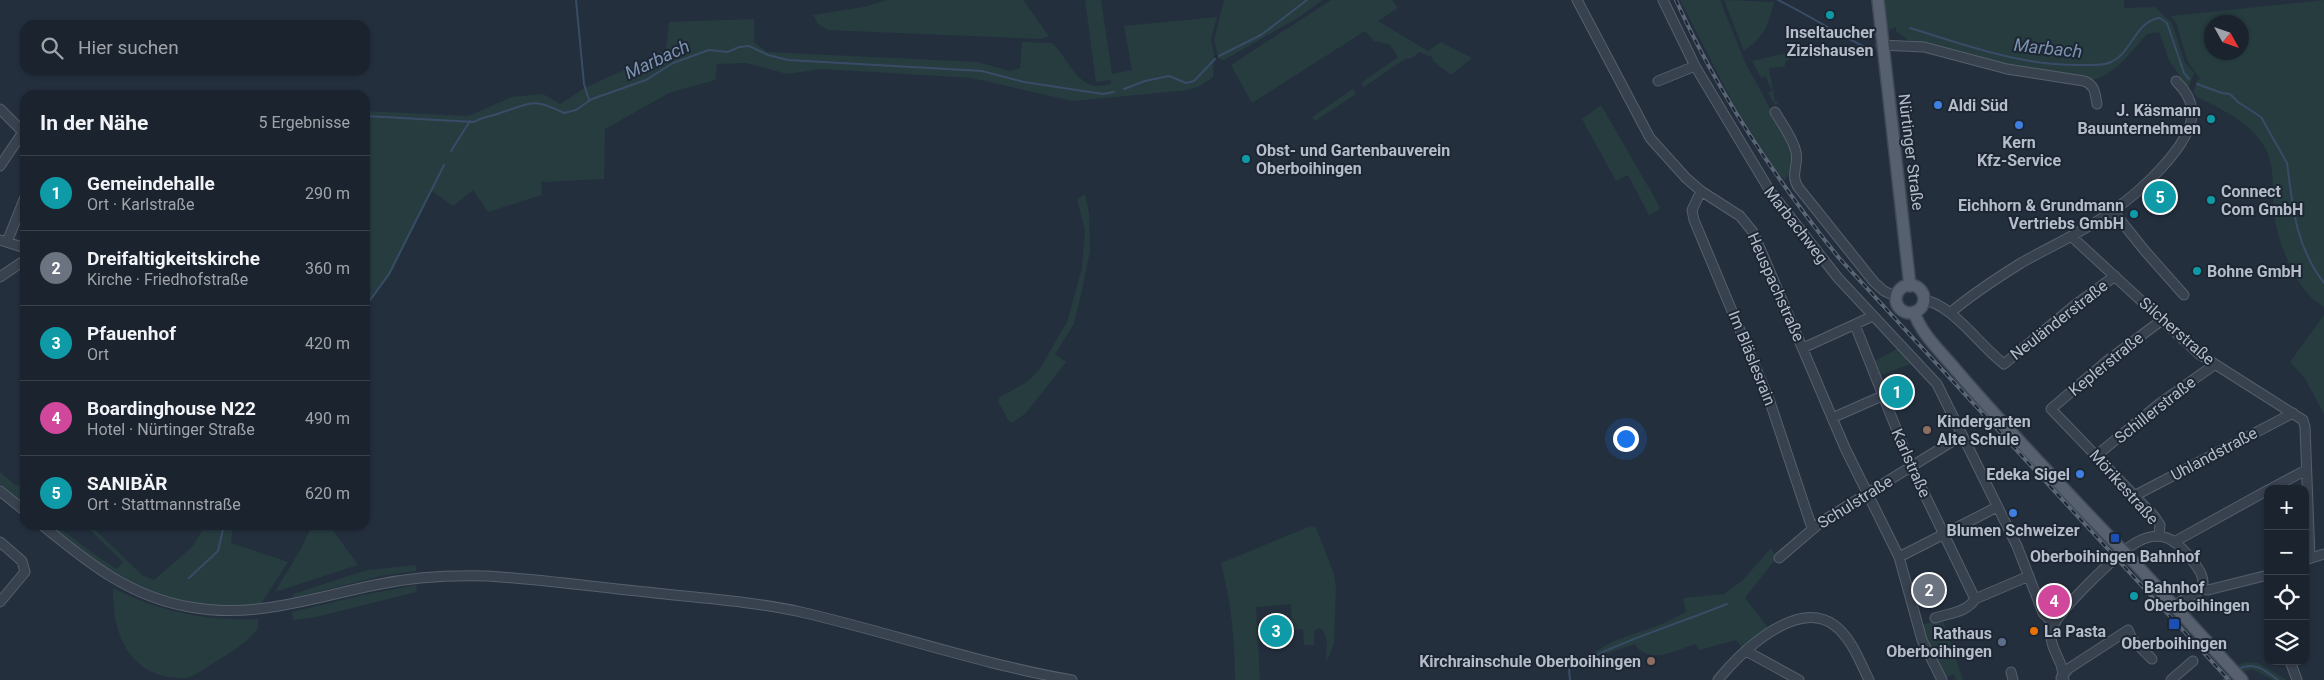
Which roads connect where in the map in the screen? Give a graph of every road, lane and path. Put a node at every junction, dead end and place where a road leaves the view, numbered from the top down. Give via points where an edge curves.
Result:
1 (1577, 0) edge
2 (1662, 0) edge
3 (1878, 0) edge
4 (1881, 45) junction
5 (1695, 66) junction
6 (1658, 81) dead end
7 (2176, 81) dead end
8 (2097, 104) dead end
9 (0, 109) edge
10 (1775, 112) dead end
11 (20, 129) edge
12 (20, 138) edge
13 (0, 166) edge
14 (1701, 191) junction
15 (20, 207) edge
16 (2113, 211) junction
17 (2071, 236) junction
18 (4, 241) edge
19 (20, 246) edge
20 (20, 263) edge
21 (2115, 276) junction
22 (0, 277) edge
23 (1910, 286) junction
24 (2184, 294) dead end
25 (1897, 296) junction
26 (1924, 300) junction
27 (1914, 312) junction
28 (1950, 313) junction
29 (1873, 316) junction
30 (2162, 320) junction
31 (1855, 325) junction
32 (1803, 348) junction
33 (2214, 365) junction
34 (1882, 396) junction
35 (2051, 409) joint
36 (2293, 413) junction
37 (1832, 418) junction
38 (1960, 432) junction
39 (2097, 455) junction
40 (1911, 466) junction
41 (2306, 470) junction
42 (2277, 485) edge
43 (0, 491) edge
44 (2264, 492) edge
45 (1867, 493) junction
46 (2136, 495) junction
47 (20, 507) edge
48 (1997, 507) junction
49 (1812, 528) junction
50 (48, 530) edge
51 (2307, 530) edge
52 (1944, 533) junction
53 (2159, 536) junction
54 (0, 542) edge
55 (2174, 542) junction
56 (2324, 554) edge
57 (1899, 557) junction
58 (1779, 558) dead end
59 (2309, 558) edge
60 (2029, 576) junction
61 (2264, 578) edge
62 (2202, 588) junction
63 (1975, 599) junction
64 (0, 602) edge
65 (2175, 606) junction
66 (1935, 618) dead end
67 (2054, 624) junction
68 (1746, 651) junction
69 (2152, 659) dead end
70 (2193, 661) dead end
71 (2291, 665) edge
72 (2237, 675) edge
73 (2062, 678) edge
74 (1072, 680) edge
75 (1718, 680) edge
76 (1799, 680) edge
77 (1869, 680) edge
78 (1942, 680) edge
79 (2171, 680) edge
80 (2297, 680) edge

1 - 14 street, Heuspachstraße via 1650,138 1680,173
2 - 5 street, Marbachweg
3 - 4 main road, Nürtinger Straße
4 - 8 street via 1924,47 2007,69 2084,81 2090,83 2094,90
4 - 23 main road, Nürtinger Straße
5 - 6 street
5 - 29 street, Marbachweg via 1770,191 1815,250
7 - 16 street via 2188,95 2192,111 2185,136 2163,165
9 - 11 street
10 - 25 street via 1796,149 1793,178 1798,187 1874,282
12 - 13 street
14 - 32 street, Heuspachstraße via 1740,216 1753,232
14 - 49 street, Im Bläslesrain via 1692,210 1694,220 1770,402
15 - 18 street
16 - 17 street
16 - 24 street
17 - 21 street, Silcherstraße
17 - 28 street via 2021,264
18 - 19 street
20 - 22 street
21 - 28 street, Neuländerstraße via 2004,364
21 - 30 street, Silcherstraße
23 - 25 main road via 1902,288
23 - 26 main road via 1919,289
25 - 27 main road via 1901,310
26 - 27 main road via 1921,308
26 - 28 street via 1934,302
27 - 65 main road, bridge via 1929,338 1971,388
29 - 31 street
29 - 38 street, Marbachweg via 1937,384
30 - 33 street, Silcherstraße
30 - 35 street, Keplerstraße
31 - 32 street
31 - 34 street, Karlstraße
32 - 37 street, Heuspachstraße
33 - 36 street, Silcherstraße
33 - 39 street, Schillerstraße via 2159,404
34 - 37 street
34 - 40 street, Karlstraße
35 - 39 street, Mörikestraße
36 - 41 street via 2303,420 2306,427
36 - 46 street, Uhlandstraße
37 - 45 street, Heuspachstraße
38 - 40 street, Schulstraße
38 - 48 street
39 - 46 street, Mörikestraße
40 - 45 street, Schulstraße
40 - 52 street, Karlstraße
41 - 42 street
41 - 51 street
43 - 47 street
44 - 55 street
45 - 49 street, Schulstraße
45 - 57 street, Heuspachstraße
46 - 53 street, Mörikestraße via 2160,525
48 - 52 street
48 - 60 street
49 - 58 street, Schulstraße
50 - 74 street via 118,582 153,597 218,611 278,607 373,585 446,576 516,578 732,601 800,612 1003,666
52 - 57 street
52 - 63 street, Karlstraße
53 - 55 street, Mörikestraße
53 - 67 street via 2142,539 2126,549 2087,586
54 - 64 street via 22,561 25,572
55 - 62 street, Mörikestraße via 2199,569
56 - 59 street
57 - 78 street, Heuspachstraße via 1922,640
60 - 63 street
60 - 67 street via 2043,614
61 - 62 street via 2208,590
62 - 65 street
63 - 66 street via 1956,612
65 - 72 main road
67 - 73 street via 2051,636
68 - 75 street
68 - 76 street
68 - 77 street via 1772,631 1792,621 1825,620 1842,632
69 - 73 street via 2133,640 2128,630 2068,668
70 - 79 street
71 - 80 street

